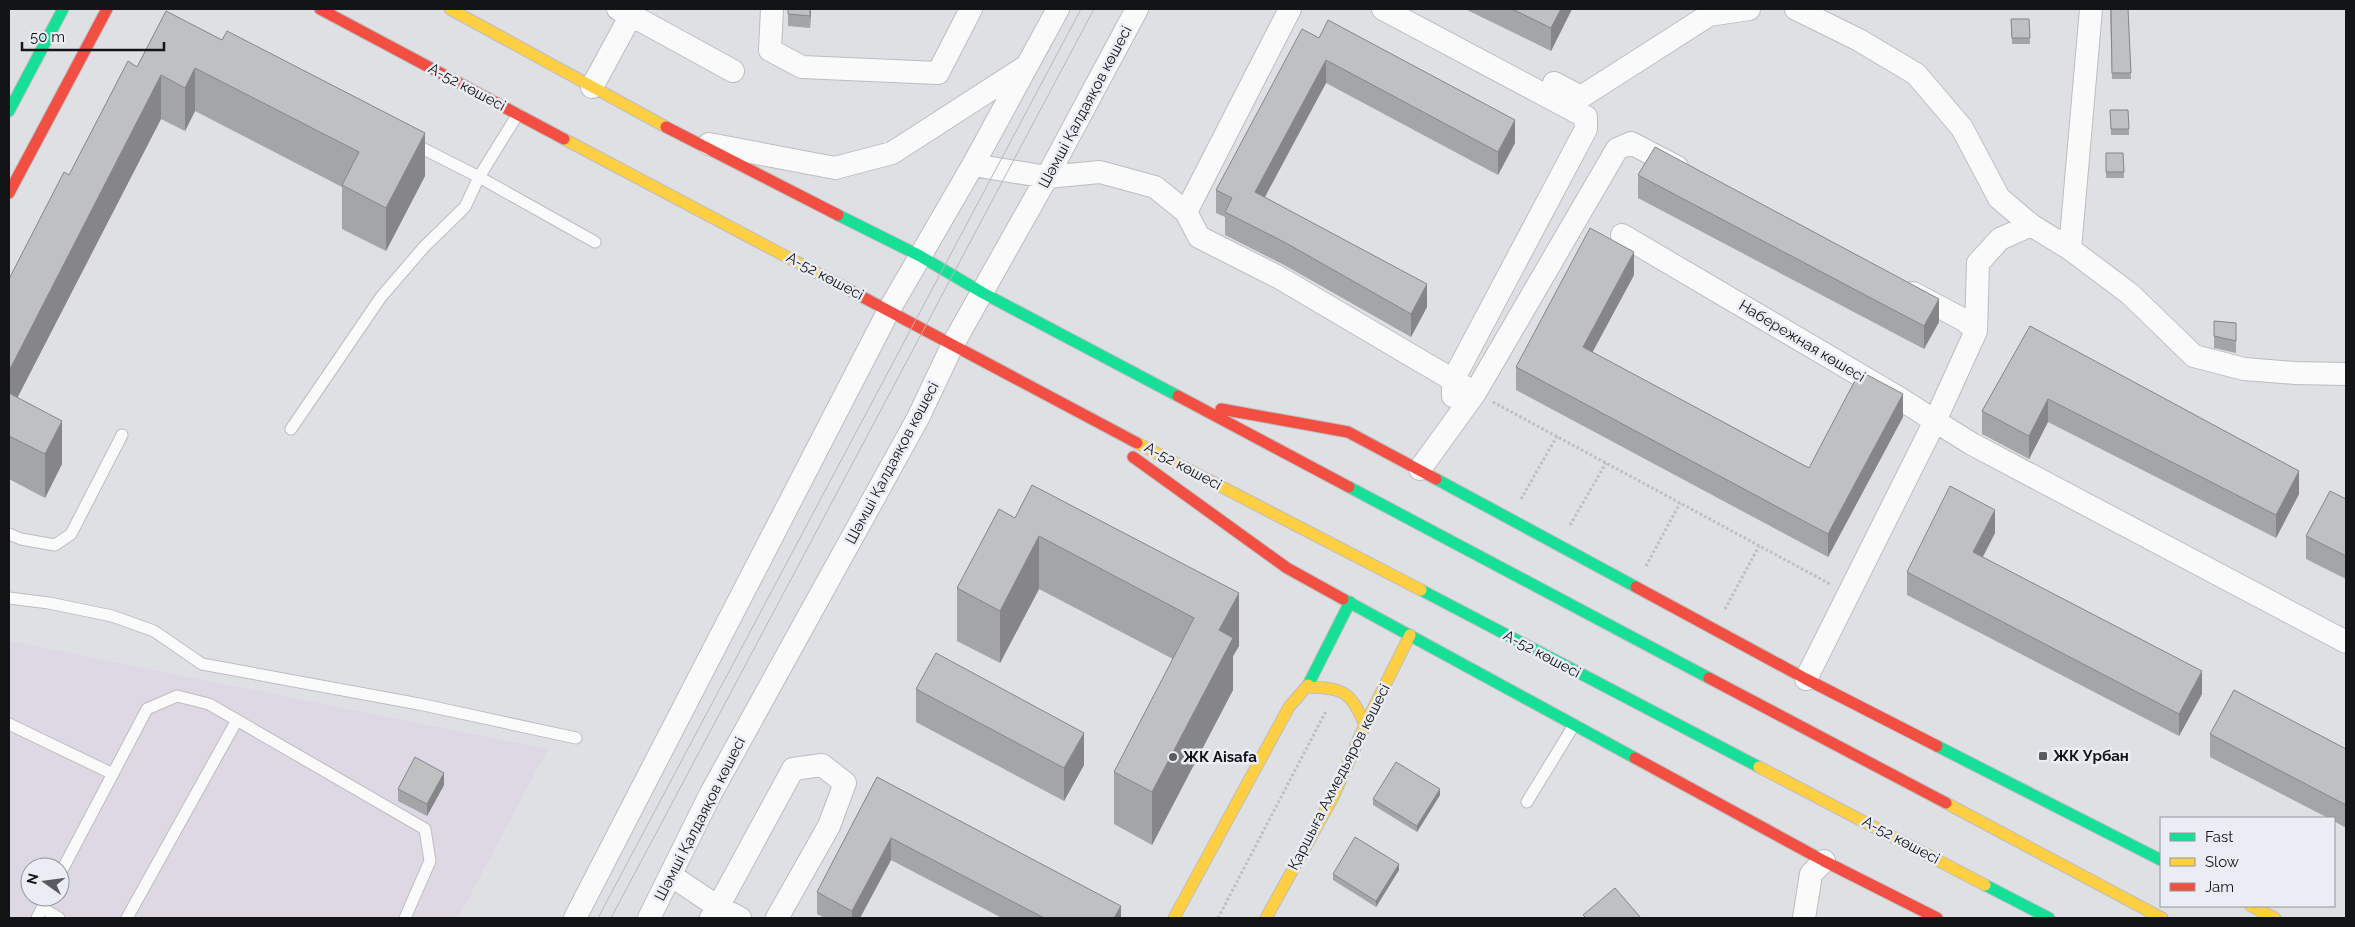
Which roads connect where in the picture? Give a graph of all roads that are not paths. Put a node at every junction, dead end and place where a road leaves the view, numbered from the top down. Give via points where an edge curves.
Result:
1 (63, 9) edge
2 (107, 9) edge
3 (320, 9) edge
4 (450, 9) edge
5 (772, 9) edge
6 (971, 9) edge
7 (1058, 9) edge
8 (1137, 9) edge
9 (1290, 9) edge
10 (1383, 9) edge
11 (1408, 9) edge
12 (1749, 9) edge
13 (1796, 9) edge
14 (2091, 9) edge
15 (625, 12) edge
16 (1711, 12) edge
17 (1027, 66) junction
18 (733, 70) dead end
19 (592, 87) junction
20 (9, 111) edge
21 (518, 114) junction
22 (399, 136) edge
23 (689, 140) junction
24 (973, 165) junction
25 (480, 176) junction
26 (1693, 176) edge
27 (1047, 177) junction
28 (9, 193) edge
29 (1186, 212) junction
30 (2031, 225) junction
31 (1622, 235) dead end
32 (595, 242) dead end
33 (2070, 249) junction
34 (920, 256) junction
35 (1894, 283) edge
36 (983, 293) junction
37 (889, 310) junction
38 (1976, 331) junction
39 (953, 344) junction
40 (2346, 374) edge
41 (1453, 380) junction
42 (1029, 386) junction
43 (1476, 392) junction
44 (1195, 404) junction
45 (1935, 421) junction
46 (1452, 424) junction
47 (291, 429) dead end
48 (122, 435) dead end
49 (1420, 469) junction
50 (9, 534) edge
51 (9, 598) edge
52 (1350, 602) junction
53 (1410, 636) junction
54 (2346, 642) edge
55 (1806, 679) junction
56 (1307, 687) junction
57 (237, 720) junction
58 (9, 724) edge
59 (1365, 725) junction
60 (1574, 725) junction
61 (576, 738) dead end
62 (113, 774) junction
63 (1527, 802) dead end
64 (69, 857) edge
65 (2160, 859) edge
66 (1824, 861) junction
67 (672, 876) junction
68 (2253, 907) edge
69 (40, 913) edge
70 (714, 913) edge
71 (59, 918) edge
72 (127, 918) edge
73 (405, 918) edge
74 (575, 918) edge
75 (649, 918) edge
76 (740, 918) edge
77 (777, 918) edge
78 (1174, 918) edge
79 (1266, 918) edge
80 (1804, 918) edge
81 (1938, 918) edge
82 (2049, 918) edge
83 (2162, 918) edge
84 (2271, 918) edge

1 - 20 main road
2 - 28 main road
3 - 21 main road, А-52 көшесі
4 - 19 main road
5 - 6 street via 770,50 802,67 938,73
7 - 17 street
8 - 27 street, Шәмші Қалдаяқов көшесі
9 - 29 street
10 - 41 street via 1586,117 1586,129
11 - 16 street via 1581,97
12 - 16 street
13 - 30 street via 1859,40 1916,74 1962,128 1999,198
14 - 33 street
15 - 18 street
15 - 19 street
17 - 23 street via 892,153 835,168
17 - 24 street
19 - 23 main road
21 - 25 lane
21 - 37 main road, А-52 көшесі
22 - 25 lane
23 - 34 main road
24 - 27 street
24 - 34 street
25 - 32 lane
25 - 47 lane via 465,207 424,247 381,297
26 - 43 street via 1631,143 1617,149
27 - 29 street via 1100,172 1155,187
27 - 36 street, Шәмші Қалдаяқов көшесі
29 - 41 street via 1199,237 1280,278
30 - 33 street
30 - 38 street via 2000,239 1978,263
31 - 45 street, Набережная көшесі
33 - 40 street via 2130,294 2194,356 2244,369
34 - 36 main road
34 - 37 street
35 - 38 street via 1964,320
36 - 39 street, Шәмші Қалдаяқов көшесі
36 - 44 main road
37 - 39 main road, А-52 көшесі
37 - 74 street
38 - 45 street
39 - 42 main road, А-52 көшесі
39 - 67 street, Шәмші Қалдаяқов көшесі via 918,418 711,793
41 - 43 street
41 - 46 street
42 - 52 main road via 1287,568
42 - 82 main road, А-52 көшесі
43 - 46 street
44 - 49 main road via 1348,432
44 - 83 main road
45 - 54 street, Набережная көшесі via 1972,444
45 - 55 street
46 - 49 street
48 - 50 lane via 71,534 55,545
49 - 55 main road
51 - 61 lane via 112,616 154,631 202,664 419,704
52 - 53 main road
52 - 56 main road
53 - 59 main road, Қаршыға Ахмедьяров көшесі
53 - 60 main road
55 - 65 main road
56 - 59 main road via 1338,688 1353,697
56 - 78 main road via 1289,707
57 - 62 lane via 209,704 177,696 147,709
57 - 72 lane
57 - 73 lane via 425,829 430,861
58 - 62 lane
59 - 79 main road, Қаршыға Ахмедьяров көшесі via 1333,797
60 - 63 lane
60 - 66 main road
62 - 64 lane
66 - 80 street via 1811,874
66 - 81 main road
67 - 70 street
67 - 75 street, Шәмші Қалдаяқов көшесі
68 - 84 main road
69 - 71 lane
70 - 76 street
70 - 77 street via 793,769 822,765 845,783 829,826

